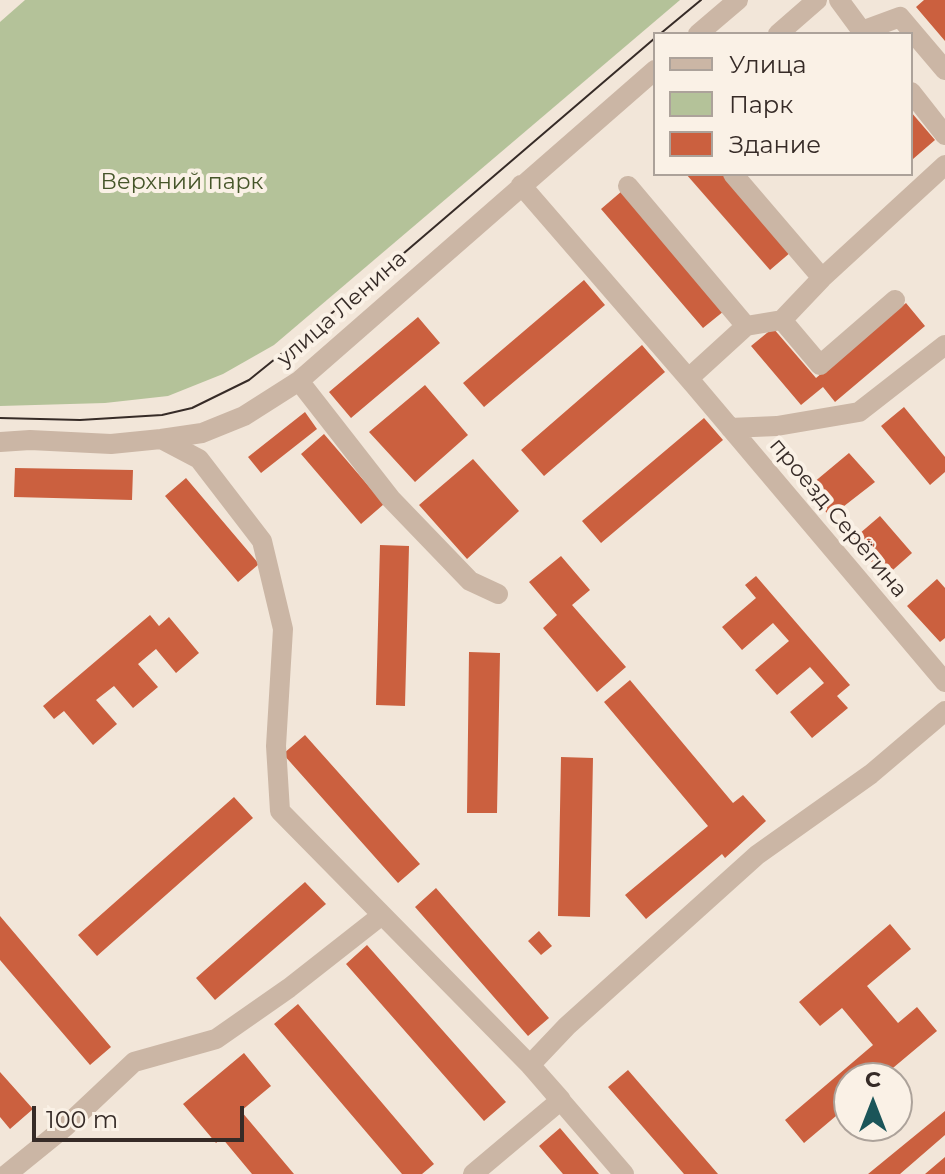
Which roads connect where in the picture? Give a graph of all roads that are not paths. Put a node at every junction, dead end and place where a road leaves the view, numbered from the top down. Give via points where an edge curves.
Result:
1 (738, 0) edge
2 (817, 0) edge
3 (839, 0) edge
4 (700, 32) edge
5 (780, 32) edge
6 (863, 32) edge
7 (913, 32) edge
8 (913, 32) edge
9 (945, 70) edge
10 (653, 72) edge
11 (913, 95) edge
12 (945, 135) edge
13 (945, 165) edge
14 (735, 176) edge
15 (521, 185) junction
16 (628, 186) dead end
17 (822, 278) junction
18 (895, 300) dead end
19 (782, 320) junction
20 (746, 326) junction
21 (945, 345) edge
22 (299, 381) junction
23 (692, 382) junction
24 (730, 428) junction
25 (161, 439) junction
26 (0, 442) edge
27 (498, 594) dead end
28 (945, 682) edge
29 (945, 711) edge
30 (382, 915) junction
31 (530, 1065) junction
32 (561, 1100) junction
33 (7, 1174) edge
34 (473, 1174) edge
35 (624, 1174) edge

1 - 4 street
2 - 5 street
3 - 6 street
6 - 8 street via 900,17
7 - 9 street
10 - 15 street, улица Ленина
11 - 12 street
13 - 17 street
14 - 17 street
15 - 22 street, улица Ленина
15 - 23 street, проезд Серёгина
16 - 20 street
17 - 19 street
18 - 19 street via 820,365
19 - 20 street
20 - 23 street
21 - 24 street via 859,412
22 - 25 street, улица Ленина via 244,416 202,433
22 - 27 street via 391,499 470,581
23 - 24 street, проезд Серёгина
24 - 28 street, проезд Серёгина
25 - 26 street, улица Ленина via 111,444
25 - 30 street via 199,459 262,541 283,629 276,746 280,811
29 - 31 street via 871,774 757,855
30 - 31 street
30 - 33 street via 216,1039 134,1062
31 - 32 street
32 - 34 street
32 - 35 street

